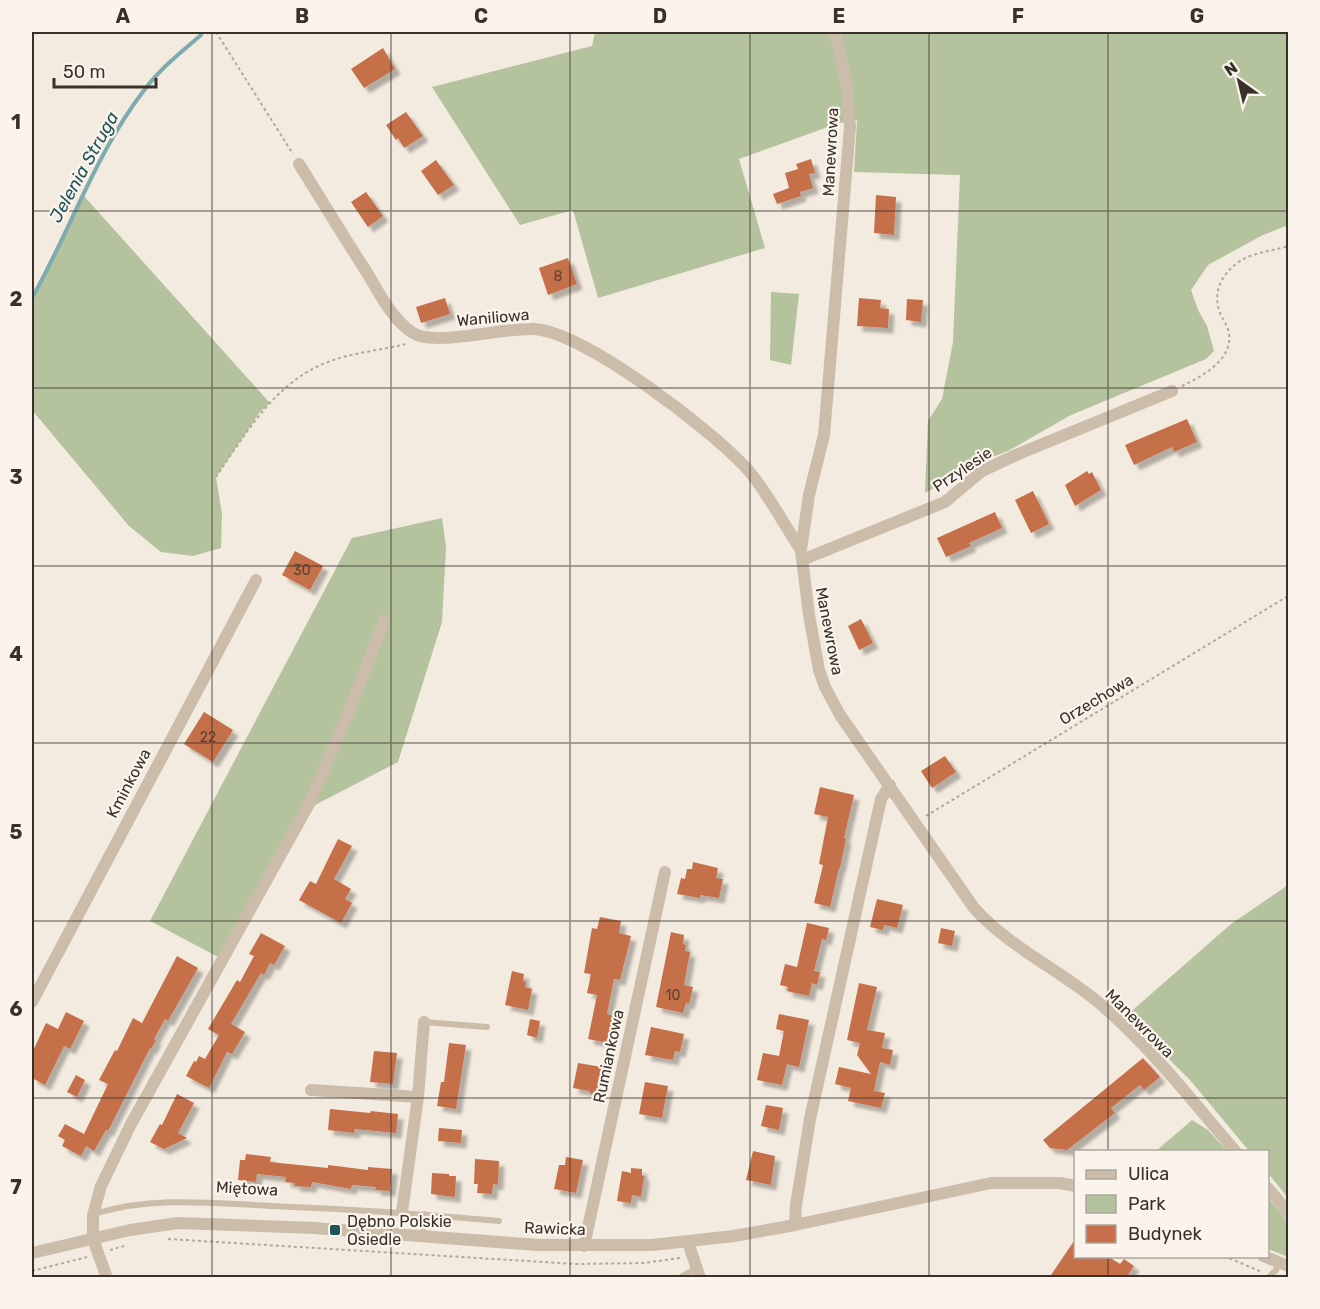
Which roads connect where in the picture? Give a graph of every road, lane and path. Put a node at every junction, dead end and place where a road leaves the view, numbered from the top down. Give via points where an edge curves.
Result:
1 (216, 32) edge
2 (835, 32) edge
3 (299, 164) joint
4 (1288, 246) edge
5 (406, 344) dead end
6 (1172, 391) joint
7 (216, 477) dead end
8 (801, 555) junction
9 (256, 580) dead end
10 (1288, 596) edge
11 (384, 621) dead end
12 (890, 785) junction
13 (916, 822) junction
14 (664, 873) dead end
15 (32, 1002) edge
16 (424, 1022) joint
17 (487, 1027) dead end
18 (311, 1090) dead end
19 (418, 1097) junction
20 (1234, 1150) edge
21 (1074, 1186) edge
22 (1269, 1189) edge
23 (402, 1212) junction
24 (1288, 1212) edge
25 (425, 1214) junction
26 (93, 1215) junction
27 (499, 1221) dead end
28 (795, 1225) junction
29 (423, 1237) junction
30 (93, 1239) junction
31 (688, 1242) junction
32 (584, 1246) junction
33 (32, 1253) edge
34 (1226, 1258) edge
35 (1266, 1258) edge
36 (1284, 1264) edge
37 (699, 1273) edge
38 (1269, 1277) edge
39 (107, 1278) edge
40 (679, 1278) edge

1 - 3 path
2 - 8 street, Manewrowa via 846,81 850,127 824,435 809,495
3 - 8 street, Waniliowa via 391,310 410,331 429,339 534,329 562,336 585,348 683,413 734,455 762,487
4 - 6 path via 1247,257 1227,272 1216,294 1230,335 1224,354 1205,374
5 - 7 path via 328,362 297,379 260,412
6 - 8 street, Przylesie via 1016,454 982,471 945,502
8 - 12 street, Manewrowa via 825,687
9 - 15 street, Kminkowa
10 - 13 path, Orzechowa
11 - 26 street via 310,802 131,1124 101,1186
12 - 13 street, Manewrowa
12 - 28 street via 881,799 817,1086
13 - 20 street, Manewrowa via 988,924 1103,1006
14 - 32 street, Rumiankowa
16 - 17 lane
16 - 19 street
18 - 19 street
19 - 23 street
21 - 28 street, Rawicka via 991,1183
22 - 24 street
23 - 25 lane, Miętowa
23 - 26 lane, Miętowa via 162,1201
25 - 27 lane, Miętowa
25 - 29 lane
26 - 30 street
28 - 31 street, Rawicka
29 - 30 street, Rawicka via 178,1223
29 - 32 street, Rawicka
30 - 33 street, Rawicka
30 - 39 street
31 - 32 street, Rawicka
31 - 37 street
34 - 38 path
35 - 36 street
36 - 38 lane
37 - 40 lane

